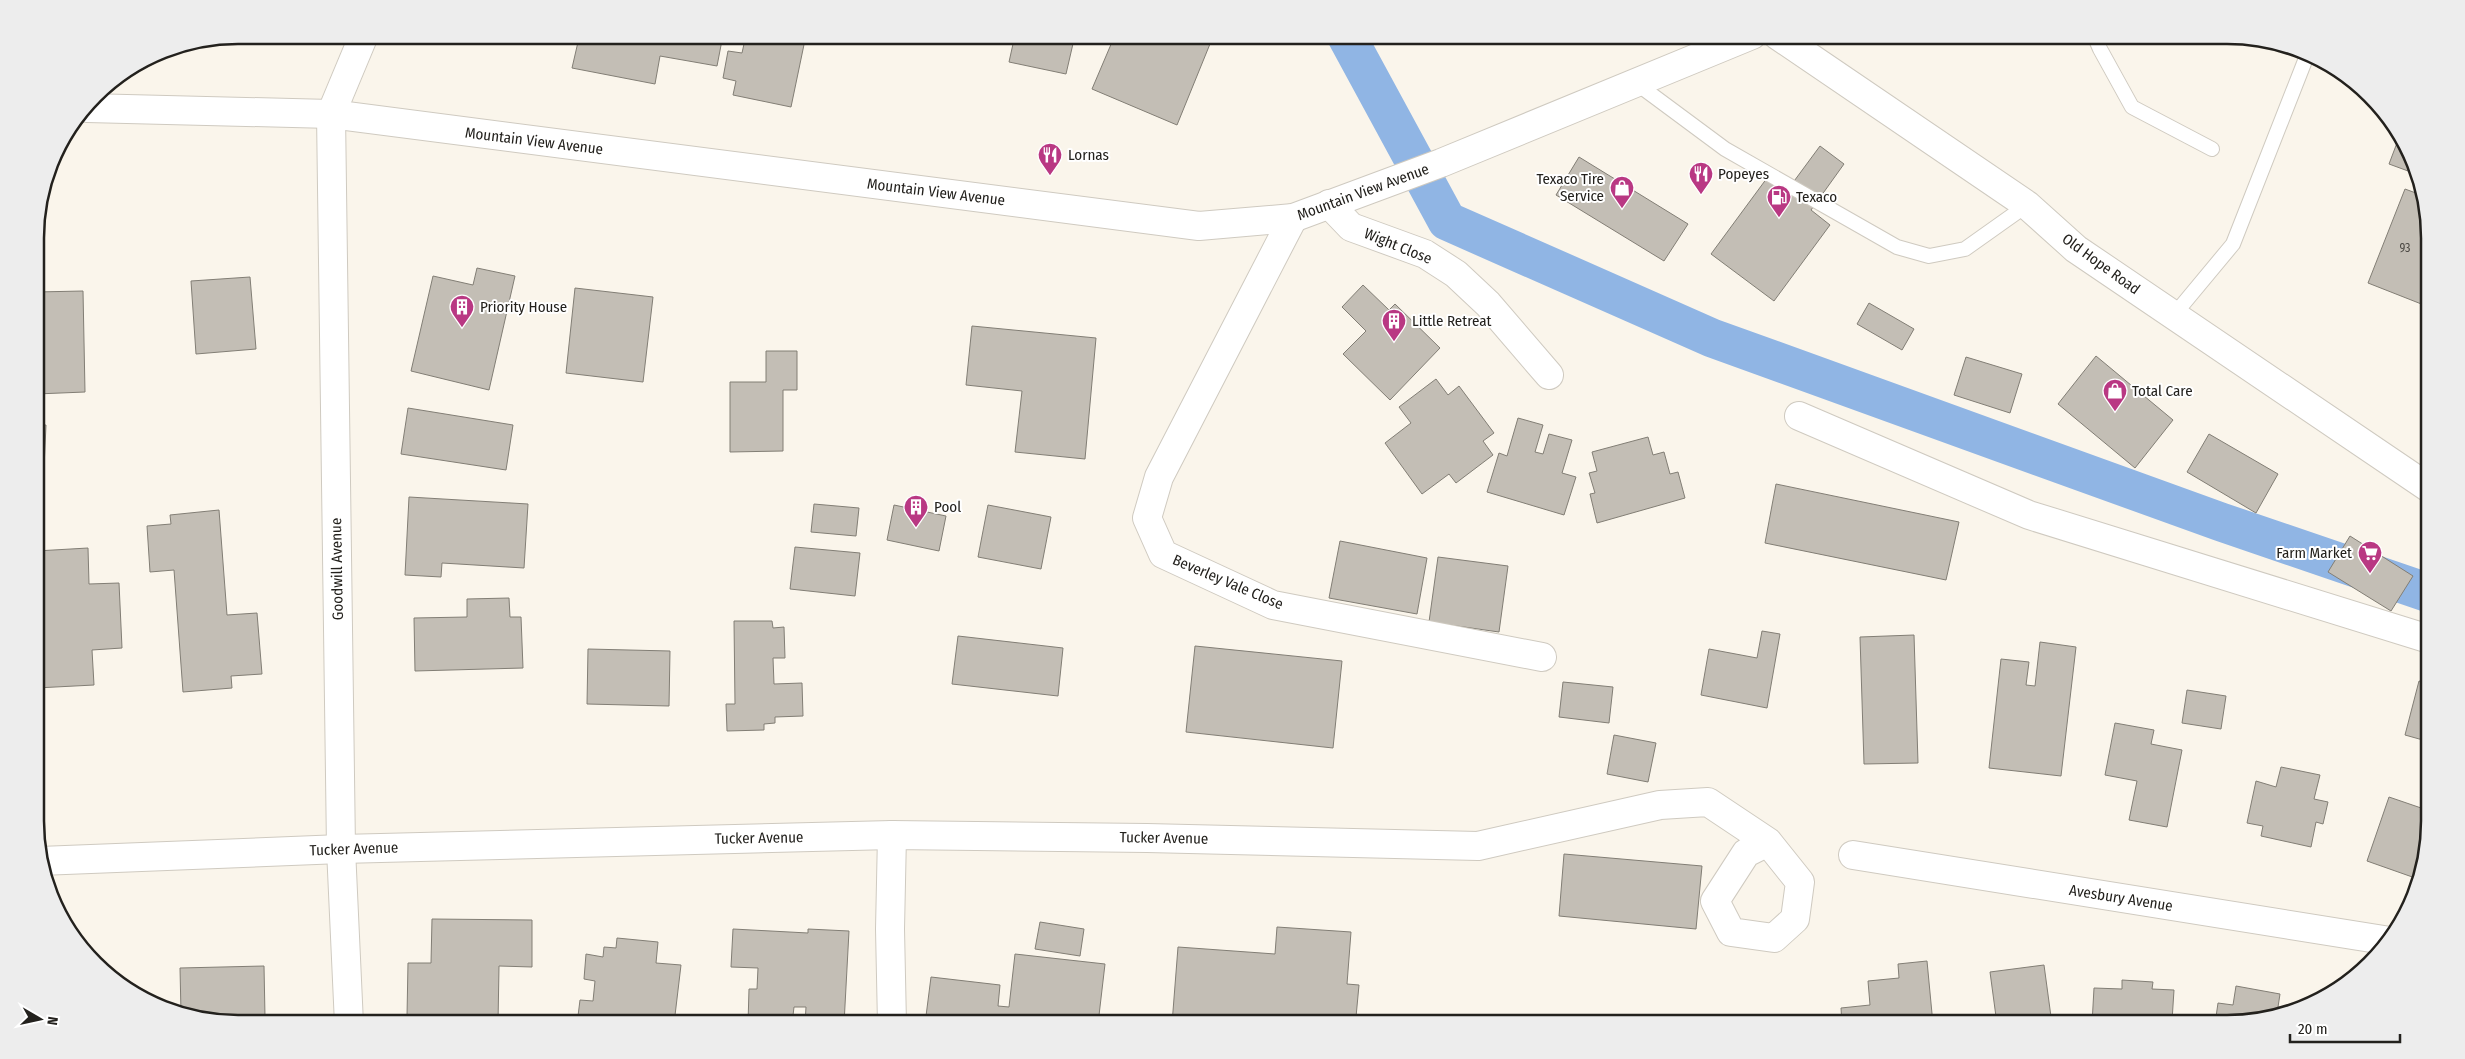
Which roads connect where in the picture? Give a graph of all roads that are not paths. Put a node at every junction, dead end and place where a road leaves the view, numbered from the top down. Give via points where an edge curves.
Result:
1 (360, 44) edge
2 (1730, 44) edge
3 (1790, 44) edge
4 (2098, 44) edge
5 (2305, 61) edge
6 (1636, 83) junction
7 (94, 108) edge
8 (330, 114) junction
9 (2212, 149) dead end
10 (1329, 204) junction
11 (2027, 205) junction
12 (1293, 218) junction
13 (2174, 315) junction
14 (1549, 375) dead end
15 (1799, 416) dead end
16 (2421, 483) edge
17 (2421, 636) edge
18 (1542, 657) dead end
19 (892, 835) junction
20 (1768, 842) dead end
21 (340, 849) junction
22 (1853, 855) dead end
23 (47, 861) edge
24 (2381, 939) edge
25 (349, 1015) edge
26 (892, 1015) edge

1 - 8 street
2 - 6 street, Mountain View Avenue
3 - 11 street, Old Hope Road
4 - 9 lane via 2132,107
5 - 13 lane via 2233,244
6 - 10 street, Mountain View Avenue via 1441,164
6 - 11 lane via 1725,149 1897,247 1929,256 1965,249
7 - 8 street, Mountain View Avenue
8 - 12 street, Mountain View Avenue via 1199,226
8 - 21 street, Goodwill Avenue
10 - 12 street, Mountain View Avenue
10 - 14 street, Wight Close via 1352,227 1424,254 1456,274 1488,304
11 - 13 street, Old Hope Road via 2076,249
12 - 18 street, Beverley Vale Close via 1159,477 1147,518 1163,554 1273,605
13 - 16 street, Old Hope Road
15 - 17 street via 2029,515
19 - 20 street, Tucker Avenue via 1478,846 1660,805 1708,802
19 - 21 street, Tucker Avenue
19 - 26 street
21 - 23 street, Tucker Avenue
21 - 25 street, Goodwill Avenue
22 - 24 street, Avesbury Avenue

